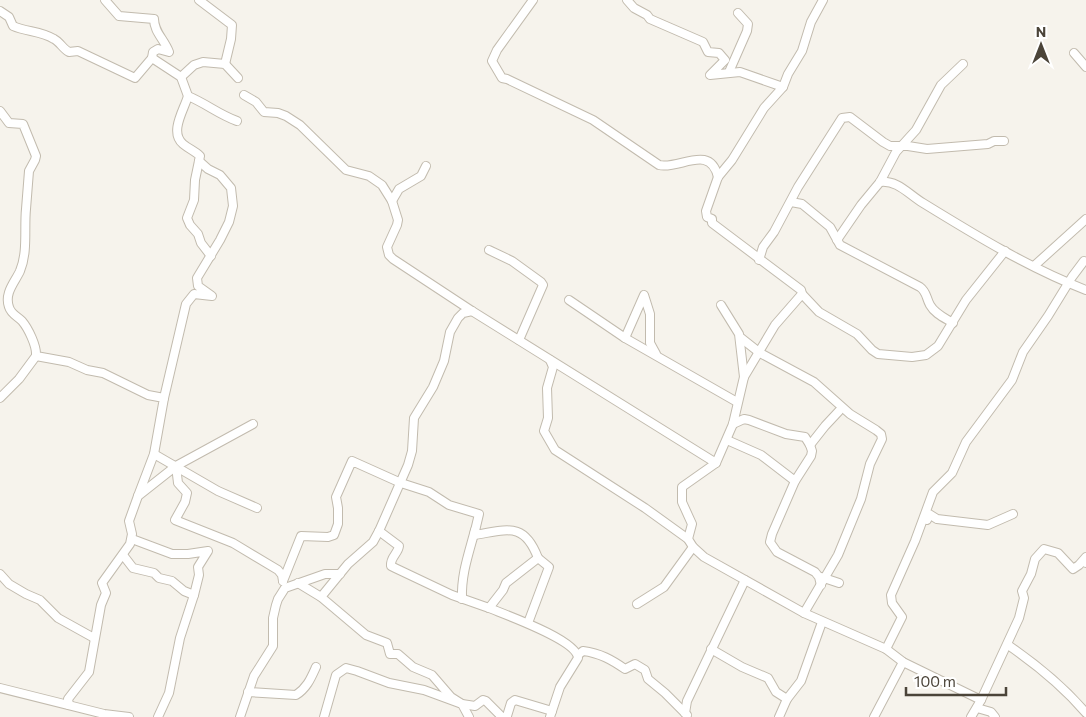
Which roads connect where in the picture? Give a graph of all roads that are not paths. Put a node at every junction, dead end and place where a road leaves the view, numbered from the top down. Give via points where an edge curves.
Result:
1 (105, 0) edge
2 (199, 0) edge
3 (533, 0) edge
4 (627, 0) edge
5 (823, 0) edge
6 (0, 10) edge
7 (738, 13) dead end
8 (1074, 53) dead end
9 (152, 58) junction
10 (225, 64) junction
11 (963, 64) dead end
12 (1086, 67) edge
13 (729, 72) junction
14 (181, 77) junction
15 (238, 78) dead end
16 (783, 87) junction
17 (244, 95) dead end
18 (188, 96) junction
19 (0, 111) edge
20 (237, 121) dead end
21 (1004, 141) dead end
22 (901, 146) junction
23 (199, 161) junction
24 (426, 166) dead end
25 (718, 177) junction
26 (880, 182) junction
27 (392, 201) junction
28 (791, 202) junction
29 (1086, 219) edge
30 (837, 240) junction
31 (489, 250) dead end
32 (1005, 251) junction
33 (211, 256) junction
34 (759, 260) junction
35 (1084, 261) dead end
36 (1034, 266) junction
37 (1068, 283) junction
38 (1086, 290) edge
39 (802, 294) junction
40 (569, 300) dead end
41 (722, 305) dead end
42 (472, 311) junction
43 (953, 323) junction
44 (625, 338) junction
45 (740, 338) junction
46 (519, 340) junction
47 (760, 353) junction
48 (656, 355) junction
49 (36, 356) junction
50 (550, 360) junction
51 (744, 377) junction
52 (0, 398) edge
53 (164, 398) junction
54 (737, 402) junction
55 (839, 411) dead end
56 (253, 424) dead end
57 (733, 424) junction
58 (728, 440) junction
59 (810, 446) junction
60 (154, 454) junction
61 (716, 463) junction
62 (176, 466) junction
63 (795, 481) junction
64 (401, 483) junction
65 (138, 496) junction
66 (257, 508) dead end
67 (479, 514) junction
68 (1013, 514) dead end
69 (379, 531) junction
70 (132, 539) junction
71 (688, 539) junction
72 (915, 541) junction
73 (693, 547) junction
74 (123, 555) junction
75 (538, 558) junction
76 (1086, 563) edge
77 (0, 574) edge
78 (340, 574) junction
79 (745, 580) junction
80 (822, 580) junction
81 (298, 583) junction
82 (839, 583) dead end
83 (284, 585) junction
84 (194, 595) junction
85 (321, 597) junction
86 (462, 599) junction
87 (637, 604) dead end
88 (489, 608) junction
89 (804, 613) junction
90 (822, 622) junction
91 (528, 623) junction
92 (94, 638) junction
93 (1008, 645) junction
94 (711, 648) junction
95 (886, 649) junction
96 (578, 654) junction
97 (902, 662) junction
98 (316, 666) dead end
99 (0, 688) edge
100 (248, 692) junction
101 (787, 699) junction
102 (982, 700) junction
103 (462, 704) junction
104 (69, 705) junction
105 (977, 708) junction
106 (1086, 713) edge
107 (551, 714) edge
108 (686, 715) edge
109 (129, 717) edge
110 (158, 717) edge
111 (240, 717) edge
112 (324, 717) edge
113 (470, 717) edge
114 (503, 717) edge
115 (780, 717) edge
116 (874, 717) edge
117 (971, 717) edge
118 (995, 717) edge

1 - 9 street via 119,16 154,18 154,28 169,52 158,49
2 - 10 street via 232,25
3 - 25 street via 492,61 502,78 593,120 659,165 666,167 702,160 716,167
4 - 13 street via 650,19 704,42 708,52 719,53 725,60 710,75
5 - 16 street
6 - 9 street via 9,17 13,26 39,32 56,40 69,52 78,51 136,78
7 - 13 street via 748,24
8 - 12 street
9 - 14 street
10 - 14 street via 203,62 194,65
10 - 15 street
11 - 22 street via 941,85 916,130
13 - 16 street via 749,74
14 - 18 street
16 - 25 street via 764,108
17 - 27 street via 264,112 278,113 300,125 346,170 369,176 382,185
18 - 20 street
18 - 23 street via 178,124 178,136 200,156
19 - 49 street via 9,123 23,124 36,156 28,171 25,249 20,272 10,288 8,299 13,315 22,321 33,340
21 - 22 street via 927,149
22 - 26 street
22 - 28 street via 890,146 850,118 842,118
23 - 33 street via 194,200 187,218
23 - 33 street via 220,175 231,188 232,212
24 - 27 street via 421,176 399,188
25 - 34 street via 706,211 707,217
26 - 30 street
26 - 32 street via 896,183 925,205
27 - 42 street via 398,225 388,246 389,255
28 - 30 street via 802,204 834,230
28 - 34 street via 763,247
29 - 36 street
30 - 43 street via 845,248 920,286 936,313
31 - 46 street via 512,261 543,285
32 - 36 street
32 - 43 street via 966,300
33 - 53 street via 197,278 198,286 212,296 194,294 186,304
34 - 39 street via 801,290
35 - 37 street
36 - 37 street
37 - 38 street
37 - 72 street via 1023,352 1012,380 966,442 952,473 933,492
39 - 43 street via 819,312 857,334 878,354 926,355 938,346
39 - 47 street via 775,325
40 - 44 street
41 - 45 street
42 - 46 street
42 - 64 street via 463,313 453,326 433,387 414,418 412,451
44 - 48 street
44 - 48 street via 644,295 650,314 650,343
45 - 47 street
45 - 51 street
46 - 50 street
47 - 51 street
47 - 80 street via 808,378 850,414 881,434 861,499 838,555
48 - 54 street
49 - 52 street
49 - 53 street via 104,373 148,395
50 - 61 street
50 - 71 street via 553,366 547,388 548,418 544,431 555,450
51 - 54 street
53 - 60 street
54 - 57 street
55 - 59 street
56 - 62 street
57 - 58 street
57 - 59 street via 749,420 786,434 801,435
58 - 61 street
58 - 63 street via 761,455
59 - 63 street via 811,456
60 - 62 street
60 - 65 street
61 - 71 street via 682,487 682,502 692,524
62 - 65 street
62 - 66 street via 218,491
62 - 83 street via 178,483 187,493 186,502 175,520 233,543 278,570
63 - 80 street via 770,542 777,552 809,568
64 - 67 street via 429,492 449,505
64 - 69 street
64 - 83 street via 352,460 336,497 338,524 334,535 301,536
65 - 70 street via 129,521
67 - 75 street via 474,535 512,530 520,532 533,546
67 - 86 street via 464,568
68 - 72 street via 988,525 937,519 929,514 923,534
69 - 78 street via 373,542
69 - 86 street via 399,546 391,566
70 - 74 street
70 - 84 street via 172,554 208,551 198,567
71 - 73 street
72 - 95 street via 891,595 902,621
73 - 79 street via 704,557
73 - 87 street via 664,587
74 - 84 street via 133,568 154,574
74 - 92 street via 102,583 106,593
75 - 88 street via 506,583
75 - 91 street via 550,567
76 - 93 street via 1086,557 1073,569 1058,553 1044,549 1035,559 1022,590 1024,598 1019,618
77 - 92 street via 9,584 40,600 58,618
78 - 81 street via 325,574
78 - 85 street
79 - 89 street
79 - 94 street
80 - 82 street
80 - 89 street
81 - 83 street
81 - 85 street
83 - 100 street via 273,618 273,646 257,669
84 - 110 street via 180,638 170,693
85 - 103 street via 366,635 387,643 390,654 398,654 413,667 432,675 451,697
86 - 88 street
88 - 91 street
89 - 90 street
90 - 95 street
90 - 101 street via 801,681
91 - 96 street via 571,646
92 - 104 street via 88,672 68,699
93 - 102 street
93 - 106 street via 1049,675
94 - 101 street via 768,678 776,692
94 - 108 street via 687,701
95 - 97 street
96 - 107 street via 560,687
96 - 108 street via 593,652 625,669 635,664 645,670 648,679
97 - 102 street
97 - 116 street
98 - 100 street via 310,680 296,695
99 - 104 street
100 - 111 street
101 - 115 street
102 - 105 street
103 - 112 street via 346,668 336,675
103 - 113 street
103 - 114 street via 475,706 483,700
104 - 109 street
105 - 117 street
105 - 118 street via 991,712
107 - 114 street via 515,700 507,716

